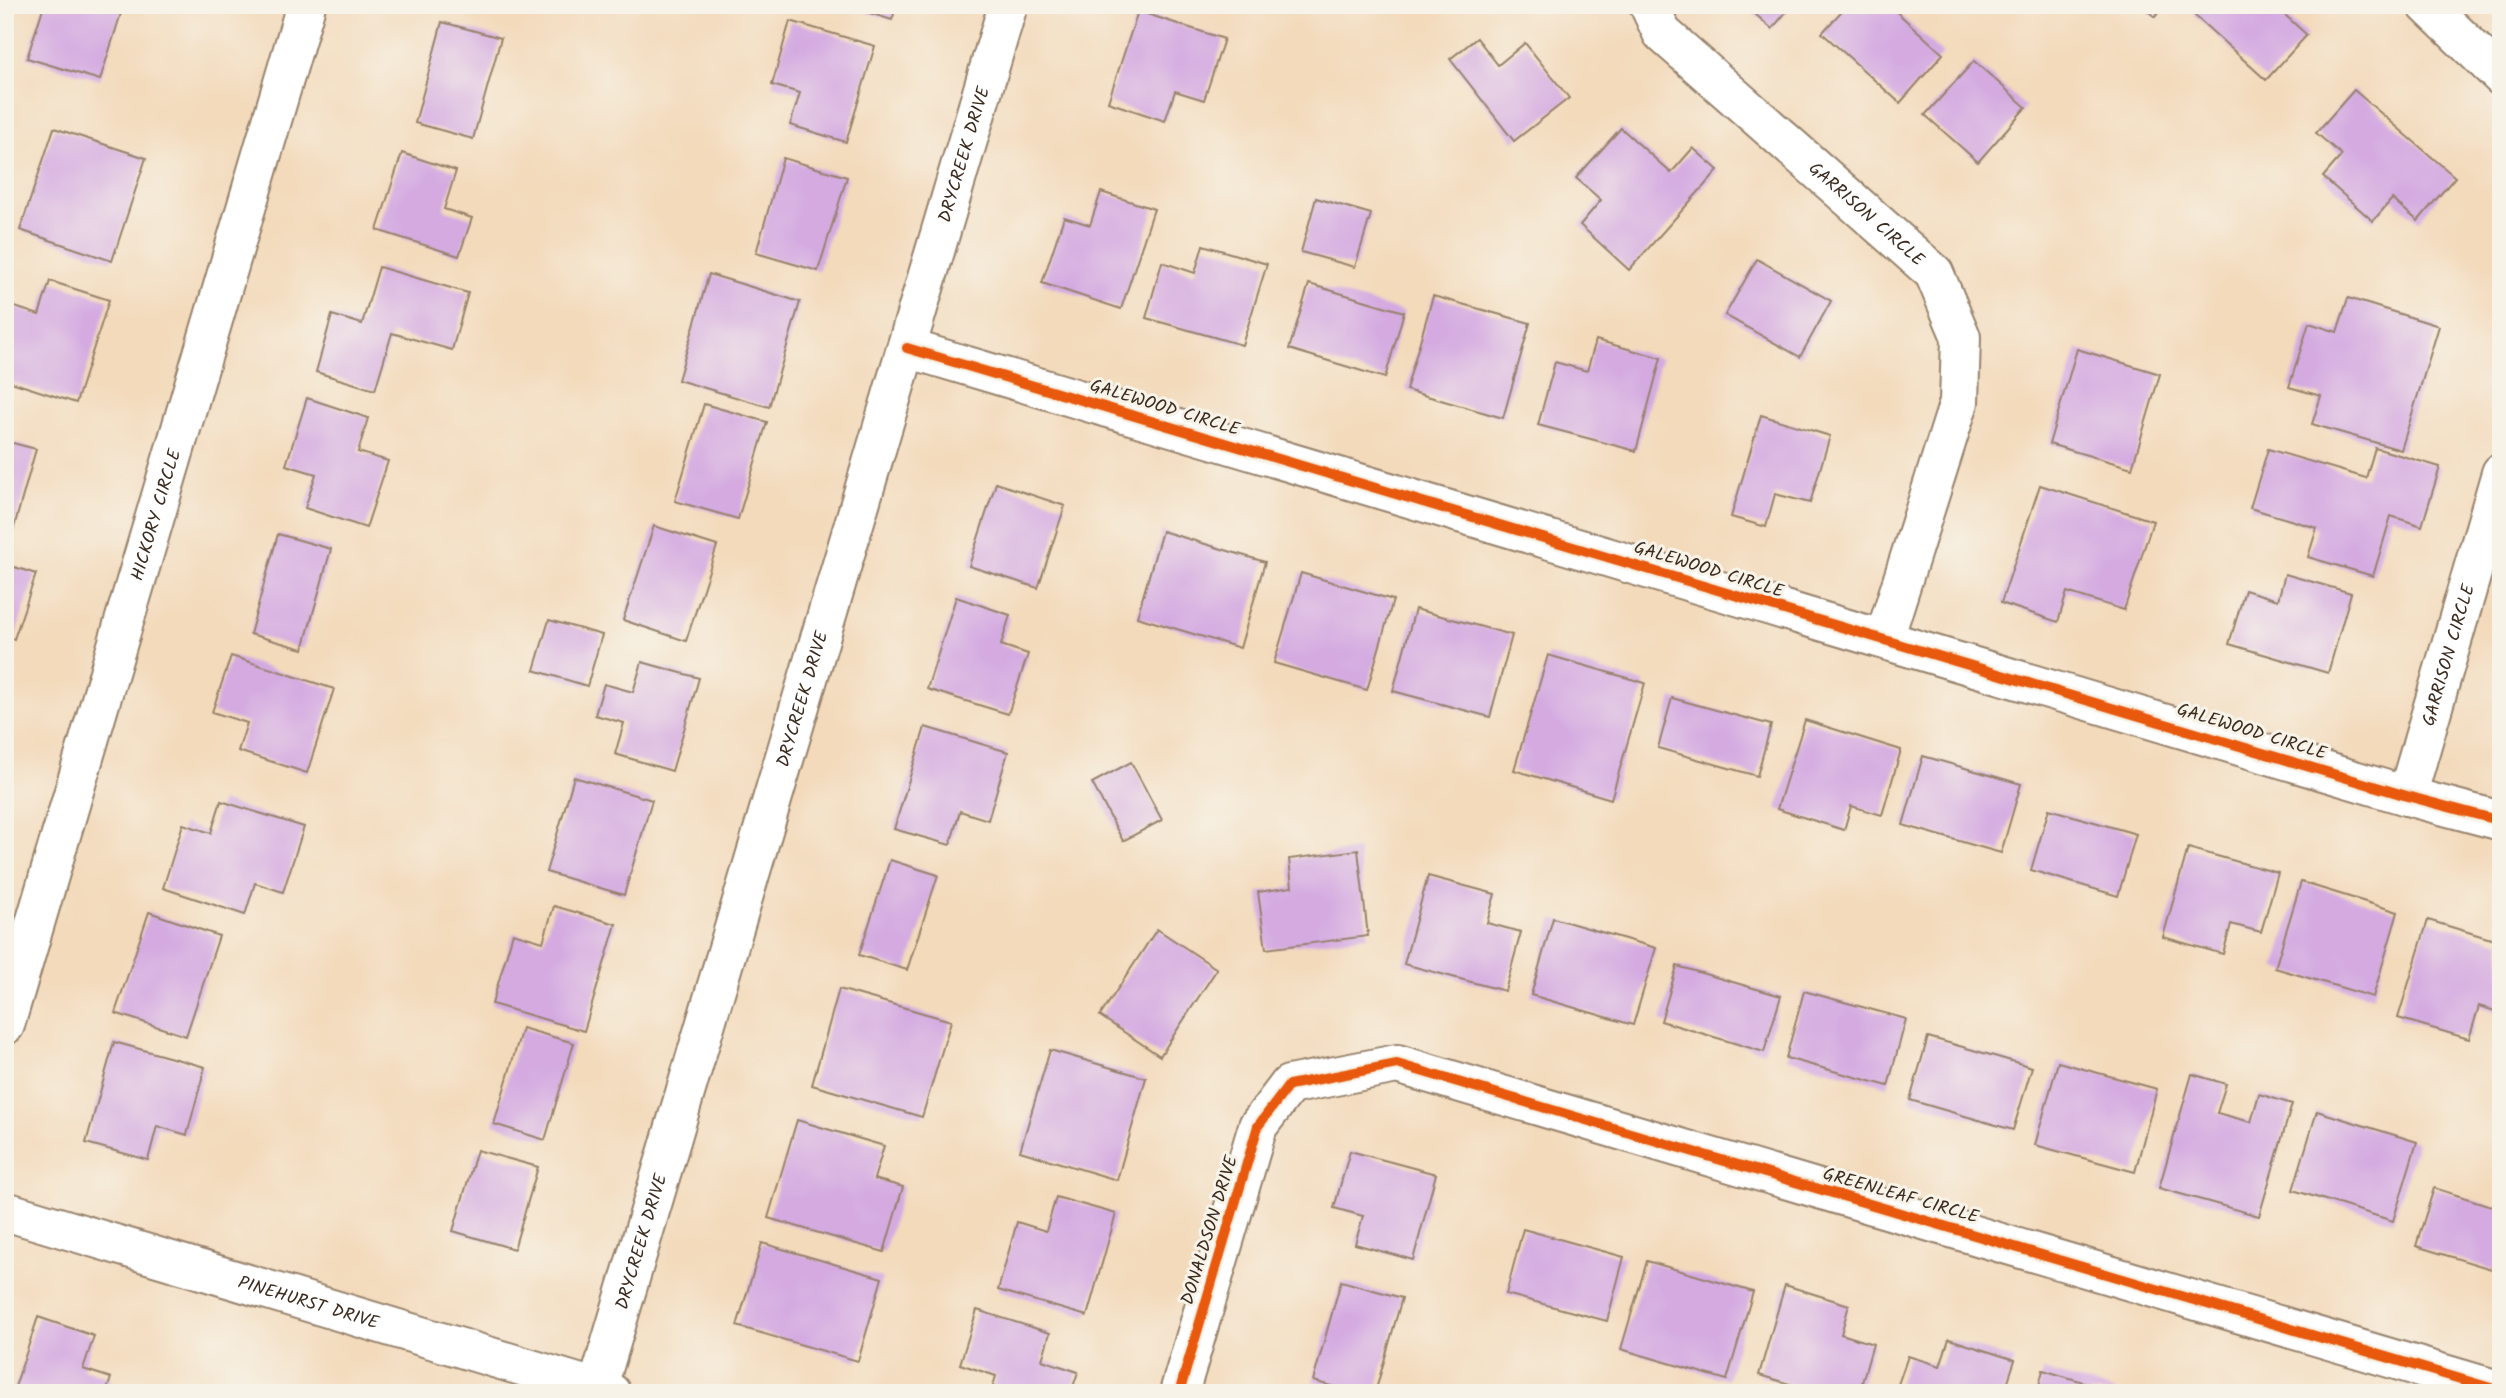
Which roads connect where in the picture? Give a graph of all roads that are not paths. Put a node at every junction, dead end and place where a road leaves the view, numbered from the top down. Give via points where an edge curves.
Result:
1 (306, 5) edge
2 (1008, 5) edge
3 (1648, 5) edge
4 (2427, 5) edge
5 (2501, 76) edge
6 (907, 348) junction
7 (2501, 473) edge
8 (1884, 639) junction
9 (2407, 796) junction
10 (2501, 821) edge
11 (5, 1025) edge
12 (1289, 1085) joint
13 (5, 1211) edge
14 (601, 1391) edge
15 (2501, 1391) edge
16 (1179, 1393) edge

1 - 11 street, HICKORY CIRCLE
2 - 6 street, DRYCREEK DRIVE
3 - 8 street, GARRISON CIRCLE via 1662,33 1934,273 1961,337 1959,402
4 - 5 street
6 - 8 street, GALEWOOD CIRCLE
6 - 14 street, DRYCREEK DRIVE
7 - 9 street, GARRISON CIRCLE
8 - 9 street, GALEWOOD CIRCLE
9 - 10 street, GALEWOOD CIRCLE
12 - 15 street, GREENLEAF CIRCLE via 1397,1064
12 - 16 street, DONALDSON DRIVE via 1258,1126
13 - 14 street, PINEHURST DRIVE

